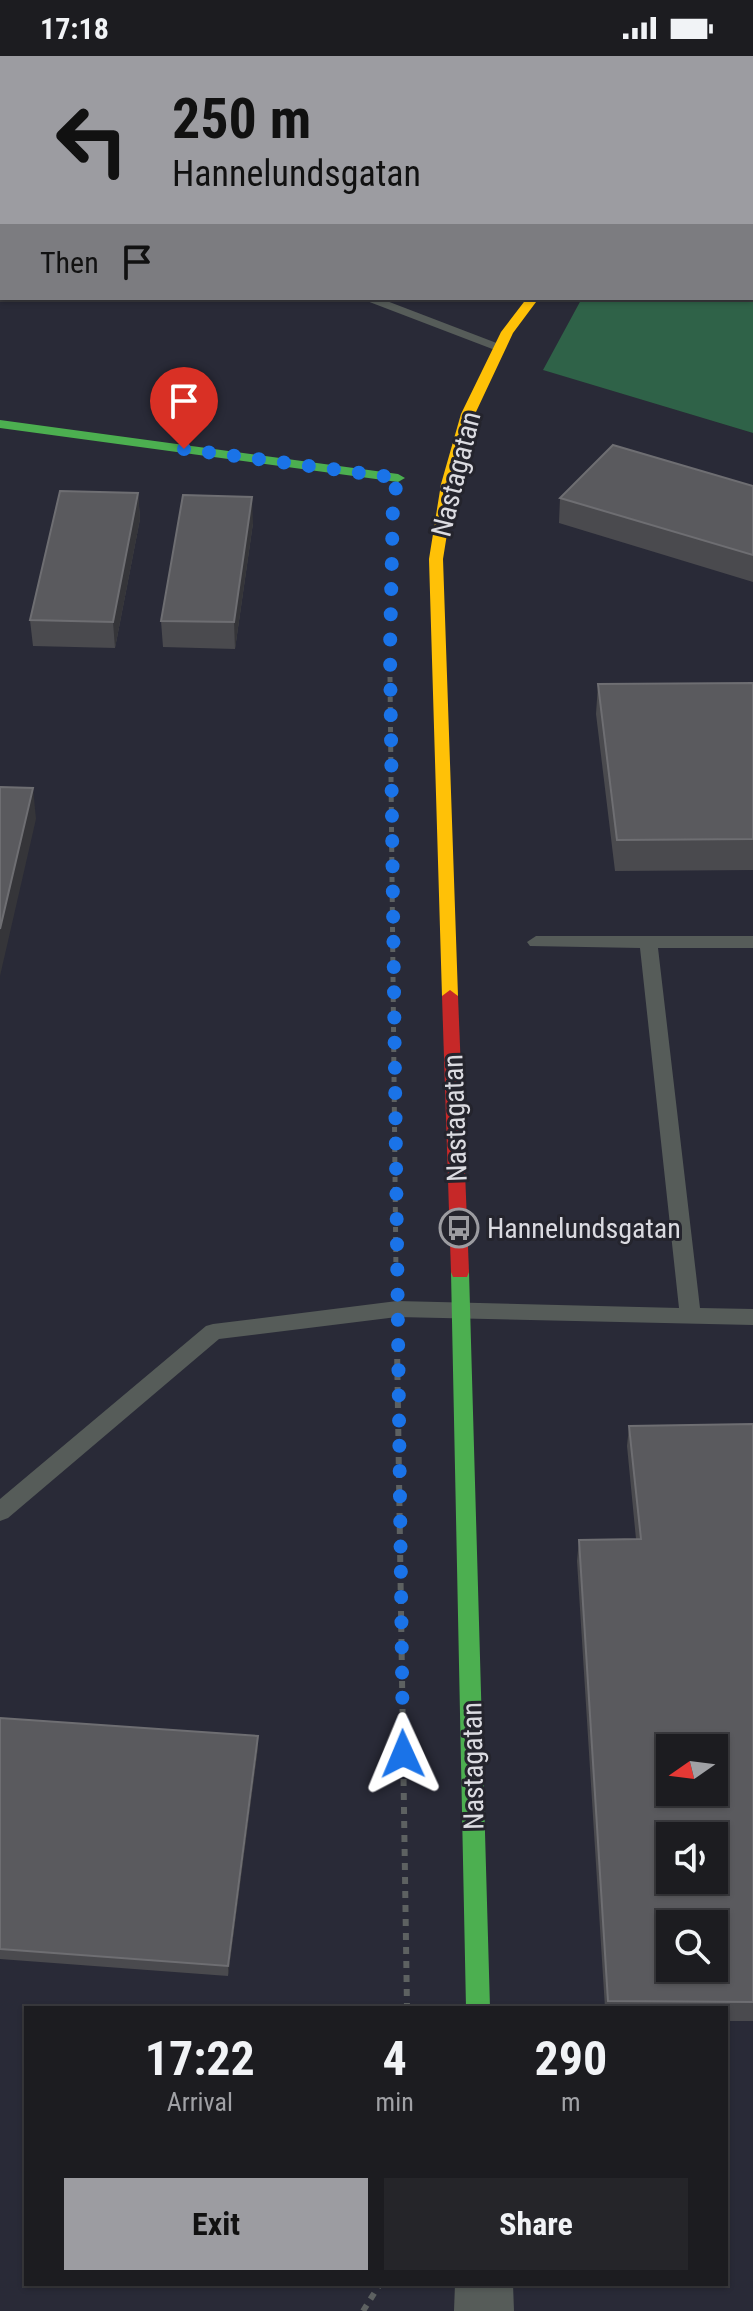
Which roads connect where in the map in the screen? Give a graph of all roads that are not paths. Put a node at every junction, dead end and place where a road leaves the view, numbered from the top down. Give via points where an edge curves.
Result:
1 (371, 300) edge
2 (532, 300) edge
3 (500, 347) junction
4 (0, 424) edge
5 (398, 478) dead end
6 (648, 941) junction
7 (536, 942) dead end
8 (753, 942) edge
9 (462, 1309) junction
10 (690, 1315) junction
11 (753, 1317) edge
12 (0, 1512) edge
13 (478, 2006) edge
14 (484, 2286) edge
15 (484, 2311) edge

1 - 3 lane
2 - 3 street, Nastagatan
3 - 9 street, Nastagatan via 468,414 448,484 436,559
4 - 5 street
6 - 7 lane
6 - 8 lane
6 - 10 lane
9 - 10 lane
9 - 12 lane via 397,1309 213,1332
9 - 13 street, Nastagatan
10 - 11 lane
14 - 15 street

